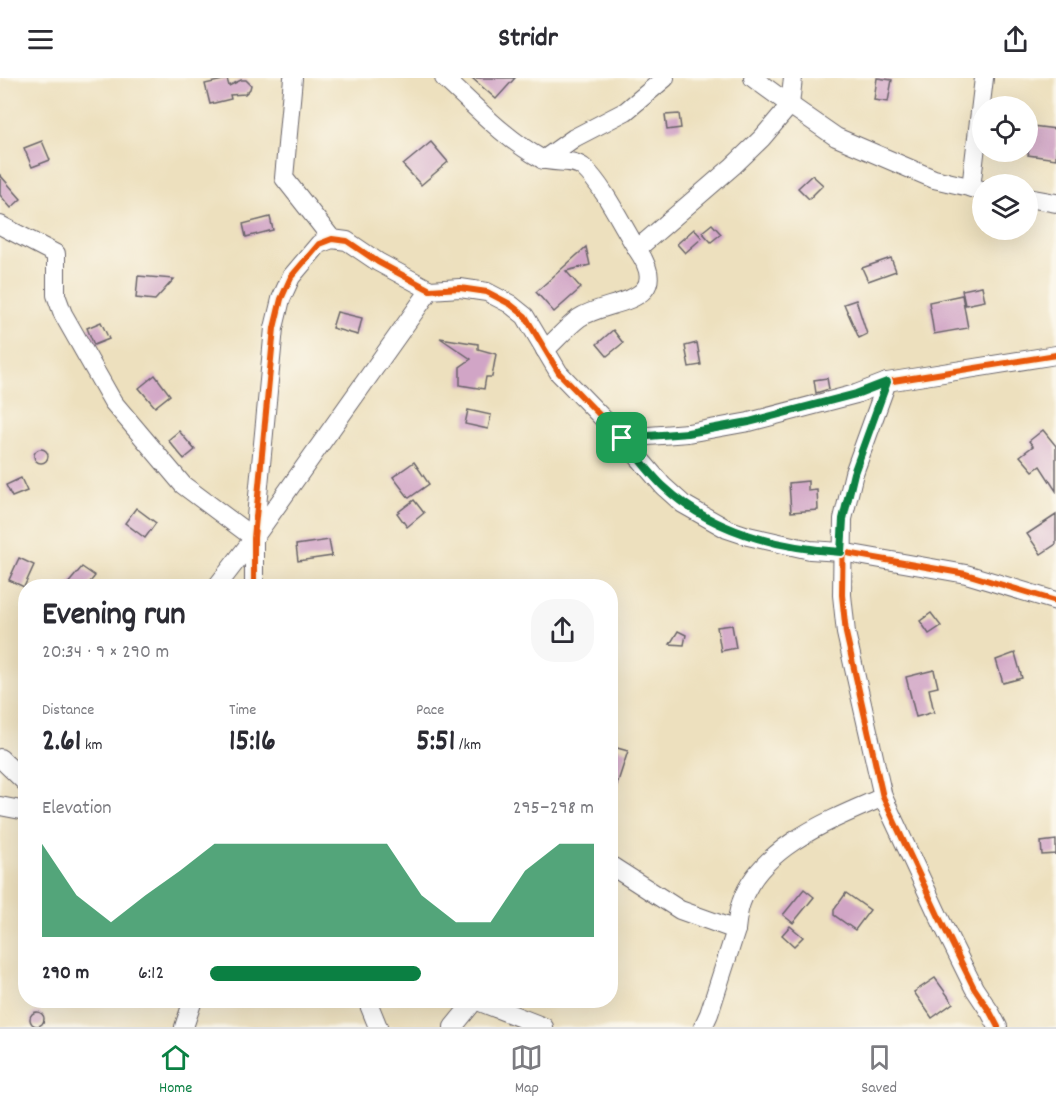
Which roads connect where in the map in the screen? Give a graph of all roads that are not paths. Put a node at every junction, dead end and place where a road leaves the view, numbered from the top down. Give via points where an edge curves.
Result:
1 (293, 78) edge
2 (444, 78) edge
3 (665, 78) edge
4 (753, 78) edge
5 (793, 78) edge
6 (984, 78) edge
7 (790, 105) junction
8 (543, 160) junction
9 (977, 174) edge
10 (972, 188) edge
11 (1038, 200) edge
12 (1056, 203) edge
13 (0, 225) edge
14 (332, 239) junction
15 (637, 249) junction
16 (430, 290) junction
17 (545, 350) junction
18 (1056, 355) edge
19 (887, 382) junction
20 (622, 438) junction
21 (254, 538) junction
22 (841, 552) junction
23 (222, 579) edge
24 (254, 579) edge
25 (1056, 601) edge
26 (2, 760) edge
27 (18, 760) edge
28 (18, 775) edge
29 (883, 797) junction
30 (0, 806) edge
31 (18, 809) edge
32 (618, 871) edge
33 (736, 930) junction
34 (190, 1008) edge
35 (370, 1008) edge
36 (468, 1008) edge
37 (495, 1008) edge
38 (184, 1027) edge
39 (378, 1027) edge
40 (453, 1027) edge
41 (544, 1027) edge
42 (703, 1027) edge
43 (998, 1027) edge

1 - 14 street via 284,178
2 - 8 street via 505,133
3 - 8 street via 626,111 574,138
4 - 7 street
5 - 7 street
6 - 9 street
7 - 10 street via 836,137 934,179
7 - 15 street via 733,166
8 - 15 street via 581,166
11 - 12 street
13 - 21 street via 56,254 56,296 113,402 183,486
14 - 16 street via 347,241
14 - 21 street via 319,244 291,277 281,299 274,328
15 - 17 street via 649,272 647,285 639,294 628,302 579,318
16 - 17 street via 460,288 487,292 525,316
16 - 21 street
17 - 20 street via 559,373
18 - 19 street
19 - 20 street via 749,422 688,433
19 - 22 street via 854,473 843,519
20 - 22 street via 683,504 727,529 810,550
21 - 23 street
21 - 24 street
22 - 25 street via 966,574
22 - 29 street via 846,633
26 - 27 street
26 - 28 street
29 - 33 street via 812,829 760,870 741,903
29 - 43 street via 968,977
30 - 31 street
32 - 33 street via 680,910
33 - 42 street
34 - 38 street
35 - 39 street
36 - 40 street
37 - 41 street

